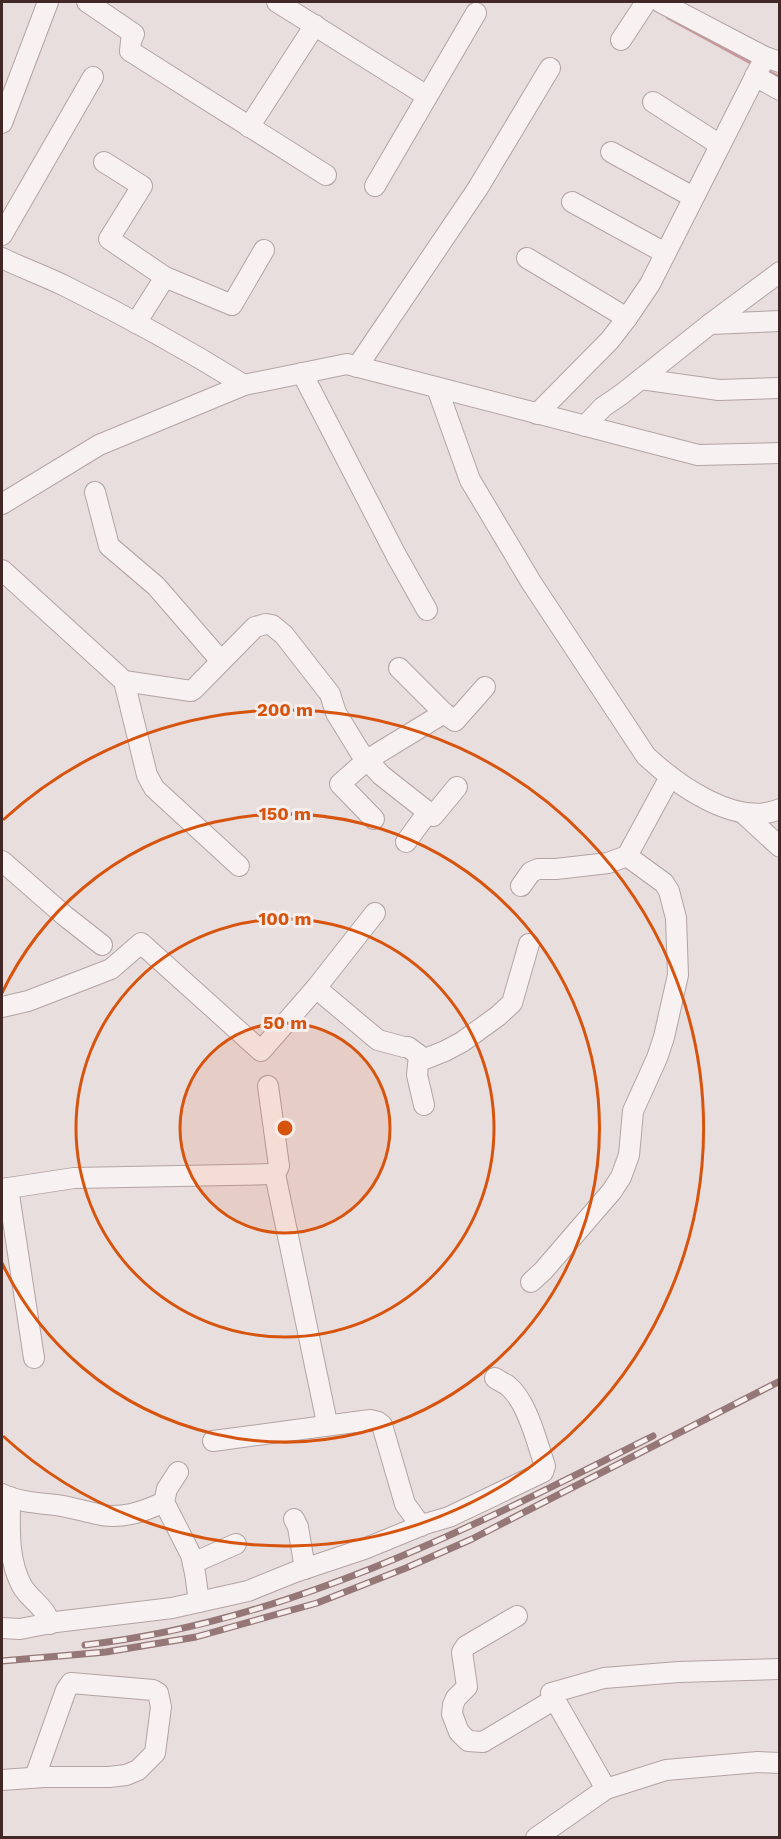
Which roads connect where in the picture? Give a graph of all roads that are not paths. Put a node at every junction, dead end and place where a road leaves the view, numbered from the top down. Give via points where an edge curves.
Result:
1 (48, 2) edge
2 (87, 2) edge
3 (277, 2) edge
4 (650, 3) edge
5 (476, 13) dead end
6 (315, 25) junction
7 (621, 40) dead end
8 (764, 66) edge
9 (550, 68) dead end
10 (93, 77) dead end
11 (780, 90) edge
12 (427, 96) junction
13 (653, 102) dead end
14 (2, 123) edge
15 (249, 127) junction
16 (720, 145) junction
17 (611, 153) dead end
18 (104, 162) dead end
19 (326, 175) dead end
20 (375, 186) dead end
21 (693, 197) junction
22 (572, 202) dead end
23 (2, 235) edge
24 (264, 250) dead end
25 (665, 253) junction
26 (2, 258) edge
27 (527, 258) dead end
28 (780, 272) edge
29 (165, 277) junction
30 (627, 318) junction
31 (780, 321) edge
32 (136, 323) junction
33 (710, 324) junction
34 (357, 367) junction
35 (302, 373) junction
36 (640, 380) junction
37 (244, 385) junction
38 (437, 388) junction
39 (780, 388) edge
40 (537, 414) junction
41 (585, 426) junction
42 (780, 453) edge
43 (95, 492) dead end
44 (2, 504) edge
45 (2, 570) edge
46 (427, 610) dead end
47 (221, 661) junction
48 (399, 668) dead end
49 (123, 681) junction
50 (485, 687) dead end
51 (444, 713) junction
52 (367, 760) junction
53 (670, 777) junction
54 (457, 787) dead end
55 (780, 809) edge
56 (428, 812) junction
57 (743, 813) junction
58 (374, 819) dead end
59 (406, 842) dead end
60 (780, 847) edge
61 (627, 856) junction
62 (2, 861) edge
63 (239, 866) dead end
64 (521, 886) dead end
65 (375, 913) dead end
66 (529, 944) dead end
67 (102, 945) dead end
68 (316, 988) junction
69 (2, 1007) edge
70 (420, 1061) junction
71 (268, 1086) dead end
72 (424, 1105) dead end
73 (275, 1174) junction
74 (5, 1188) edge
75 (531, 1281) dead end
76 (34, 1358) dead end
77 (495, 1378) dead end
78 (326, 1418) dead end
79 (213, 1441) dead end
80 (178, 1472) dead end
81 (6, 1495) edge
82 (164, 1502) junction
83 (294, 1519) dead end
84 (421, 1526) junction
85 (236, 1544) dead end
86 (193, 1563) junction
87 (305, 1569) junction
88 (199, 1602) junction
89 (518, 1616) dead end
90 (50, 1624) junction
91 (2, 1628) edge
92 (780, 1669) edge
93 (555, 1700) junction
94 (780, 1763) edge
95 (35, 1778) junction
96 (2, 1780) edge
97 (606, 1789) junction
98 (536, 1838) edge

1 - 14 street
2 - 15 street via 134,34 130,51
3 - 6 street
4 - 7 street
4 - 8 street
5 - 12 street
6 - 12 street
6 - 15 street
8 - 11 street
8 - 16 street
9 - 34 street via 478,188
10 - 23 street
12 - 20 street
13 - 16 street
15 - 19 street
16 - 21 street
17 - 21 street
18 - 29 street via 142,186 109,239
21 - 25 street
22 - 25 street
24 - 29 street via 232,305
25 - 30 street
26 - 32 street
27 - 30 street
28 - 33 street
29 - 32 street
30 - 40 street
31 - 33 street
32 - 37 street
33 - 36 street
34 - 35 street via 347,364
34 - 38 street
35 - 37 street
35 - 46 street
36 - 39 street via 720,390
36 - 41 street via 603,407
37 - 44 street via 99,445
38 - 40 street
38 - 53 street via 470,480 531,582 646,756
40 - 41 street
41 - 42 street via 698,455
43 - 47 street via 109,546 156,586
45 - 49 street
47 - 49 street via 190,691
47 - 52 street via 255,627 266,624 277,628 330,694 341,723
48 - 51 street
49 - 63 street via 147,775 154,788
50 - 51 street via 455,721
51 - 52 street
52 - 56 street
52 - 58 street via 340,784
53 - 57 street via 699,795
53 - 61 street
54 - 56 street via 433,816
55 - 57 street via 771,813
56 - 59 street
57 - 60 street
61 - 64 street via 597,865 538,869
61 - 75 street via 669,891 676,918 676,985 657,1058 633,1111 621,1177
62 - 67 street
65 - 68 street
66 - 70 street via 512,1003 462,1042
68 - 69 street via 261,1051 141,943 111,969
68 - 70 street via 378,1040 408,1047 419,1055
70 - 72 street via 417,1075
71 - 73 street via 279,1166
73 - 74 street via 74,1178
73 - 78 street
74 - 76 street
77 - 84 street via 509,1386 531,1423 545,1466 543,1472 449,1517
79 - 84 street via 378,1422 405,1504
80 - 82 street
81 - 82 street via 99,1515 141,1513
81 - 90 street via 13,1562 24,1588 48,1615
82 - 86 street
83 - 87 street
84 - 87 street
85 - 86 street
86 - 88 street
87 - 88 street via 248,1591
88 - 90 street
89 - 93 street via 462,1652 467,1687 456,1698 452,1714 459,1732 468,1741 483,1742
90 - 91 street
92 - 93 street via 604,1678 551,1693
93 - 97 street
94 - 97 street via 666,1770
95 - 95 street via 117,1776 138,1770 155,1753 161,1707 158,1693 71,1683
95 - 96 street
97 - 98 street

